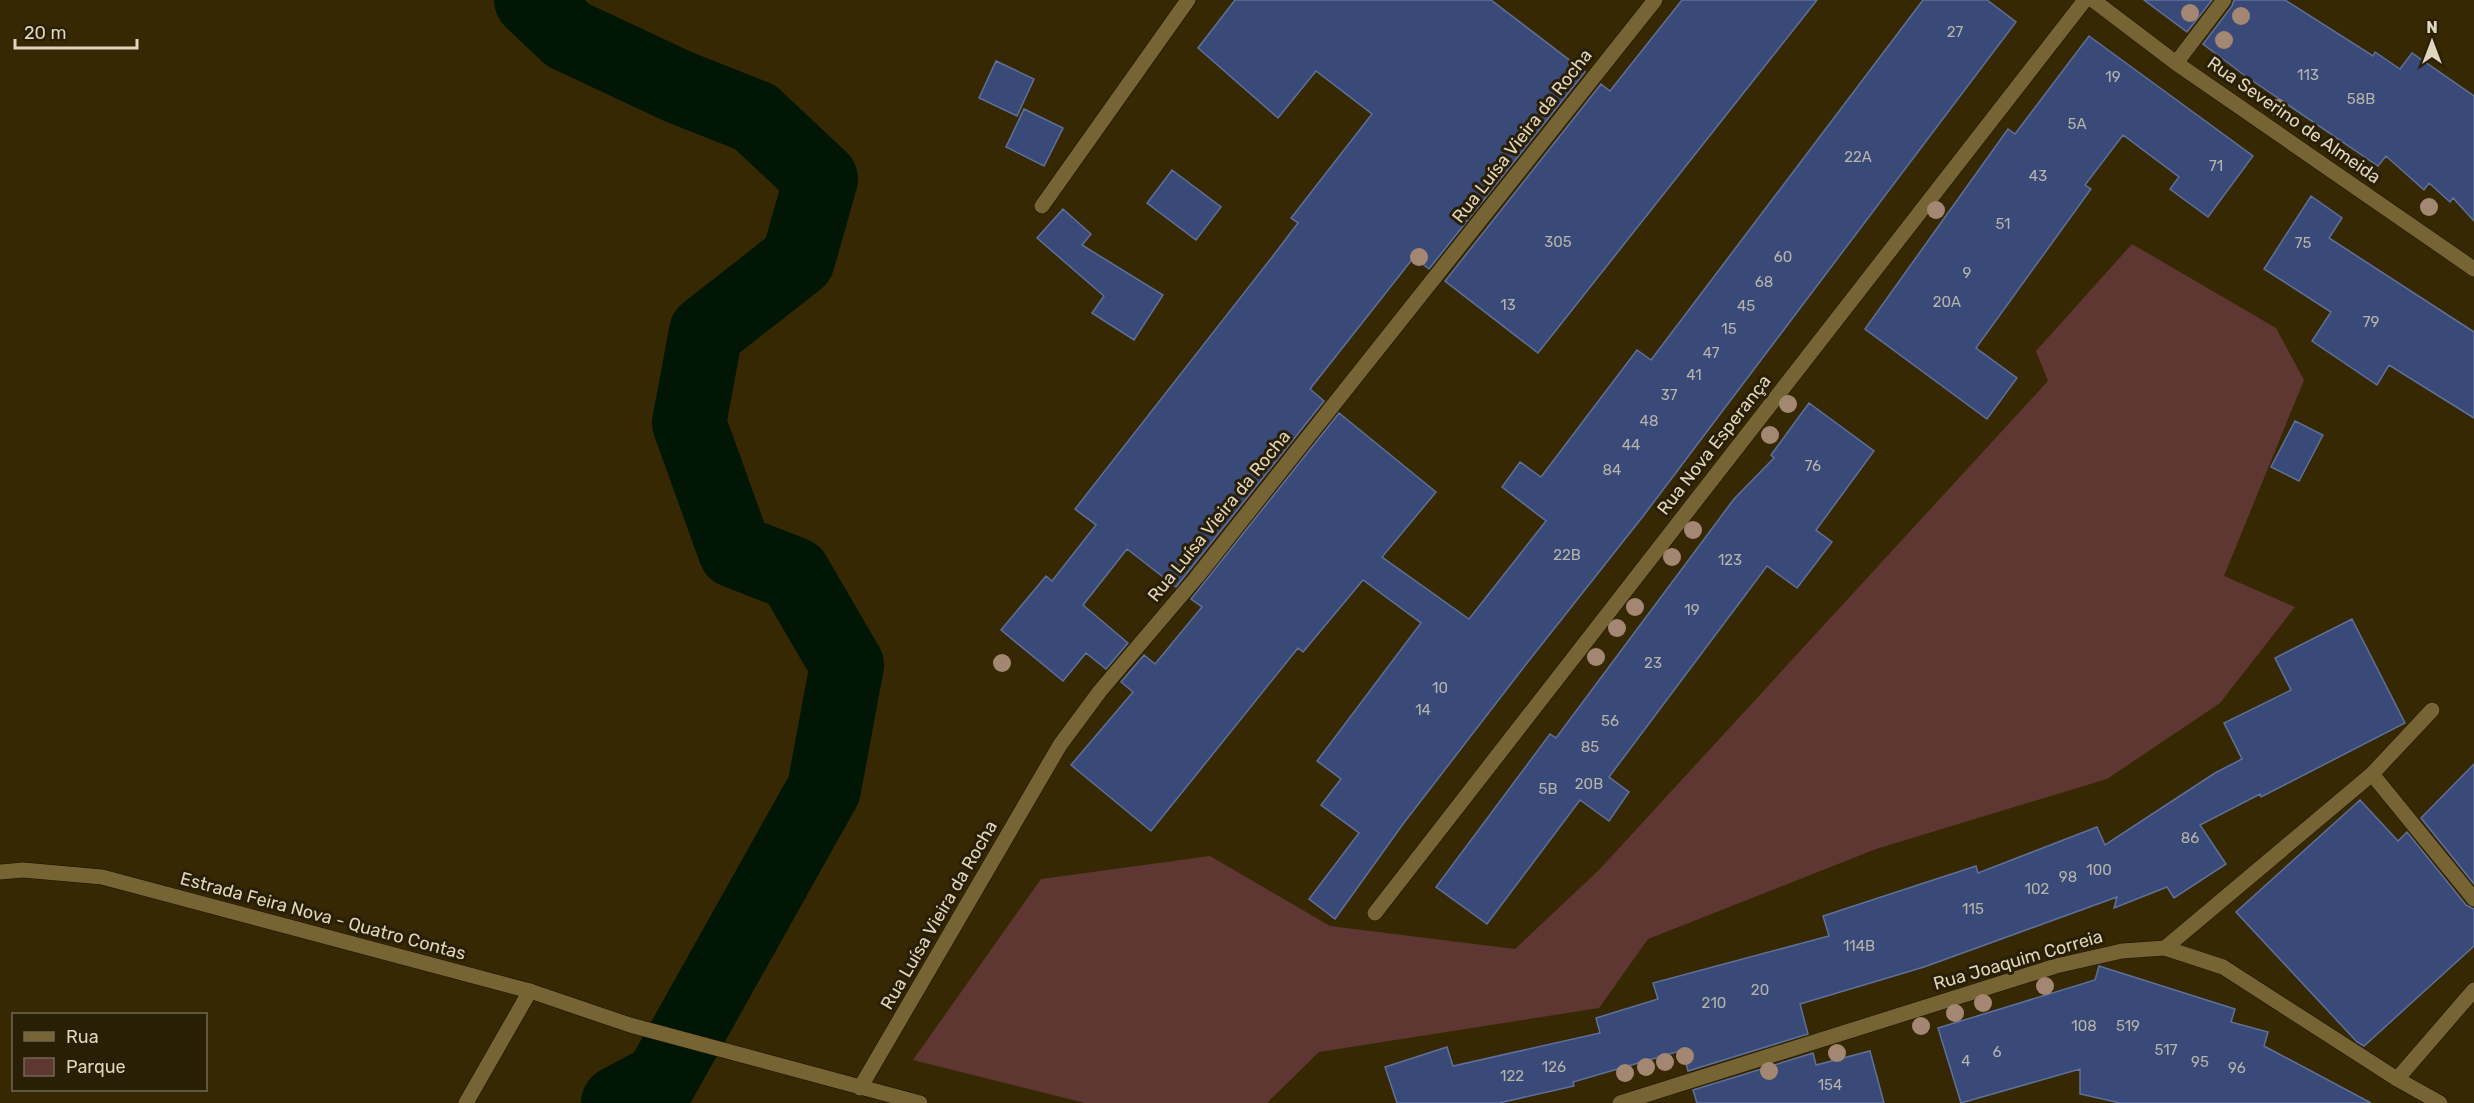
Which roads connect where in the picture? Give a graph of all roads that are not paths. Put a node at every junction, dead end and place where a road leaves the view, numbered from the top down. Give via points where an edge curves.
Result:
1 (1188, 0) edge
2 (1655, 0) edge
3 (2085, 0) edge
4 (2093, 0) edge
5 (2224, 0) edge
6 (2176, 63) junction
7 (1042, 206) dead end
8 (2474, 269) edge
9 (2432, 710) dead end
10 (2372, 774) junction
11 (0, 872) edge
12 (2474, 899) edge
13 (1375, 913) dead end
14 (2164, 948) junction
15 (2474, 990) edge
16 (530, 991) junction
17 (2397, 1079) junction
18 (860, 1088) junction
19 (2437, 1102) edge
20 (466, 1103) edge
21 (920, 1103) edge
22 (1620, 1103) edge

1 - 7 street
2 - 18 street, Rua Luísa Vieira da Rocha via 1060,745
3 - 13 street, Rua Nova Esperança
4 - 6 street, Rua Severino de Almeida
5 - 6 street
6 - 8 street, Rua Severino de Almeida
9 - 10 street
10 - 12 street
10 - 14 street
11 - 16 street, Estrada Feira Nova - Quatro Contas via 23,870 102,877
14 - 17 street, Rua Joaquim Correia via 2223,967
14 - 22 street, Rua Joaquim Correia via 2121,951 2056,966
15 - 17 street
16 - 18 street, Estrada Feira Nova - Quatro Contas via 630,1025
16 - 20 street
17 - 19 street, Rua Joaquim Correia
18 - 21 street

